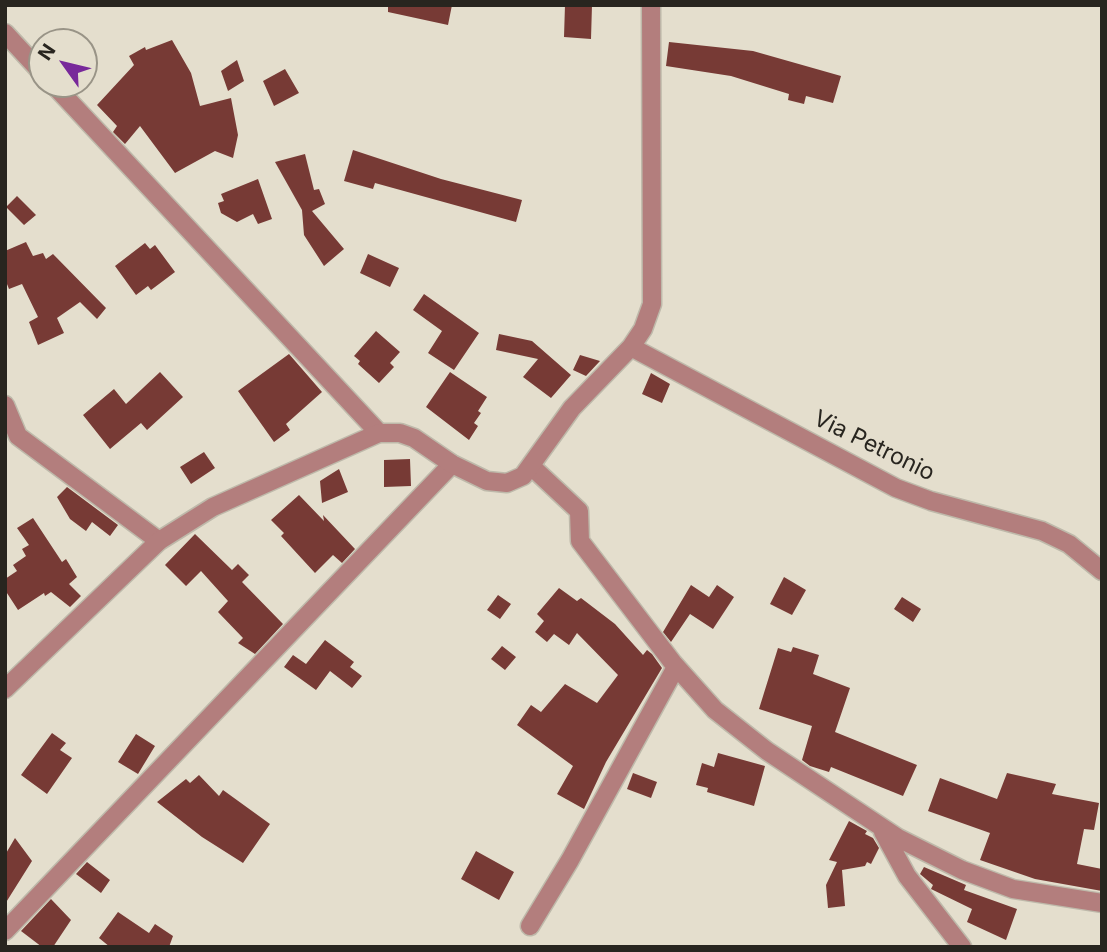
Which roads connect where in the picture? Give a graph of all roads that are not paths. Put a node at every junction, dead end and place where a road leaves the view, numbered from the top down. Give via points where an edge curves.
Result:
1 (651, 5) edge
2 (5, 33) edge
3 (28, 58) edge
4 (66, 98) edge
5 (631, 347) junction
6 (5, 405) edge
7 (380, 433) junction
8 (452, 464) junction
9 (531, 466) junction
10 (159, 541) junction
11 (1102, 571) edge
12 (676, 667) junction
13 (5, 689) edge
14 (878, 825) junction
15 (1102, 903) edge
16 (530, 926) dead end
17 (5, 931) edge
18 (962, 947) edge

1 - 5 street via 652,304
2 - 3 street
4 - 7 street
5 - 9 street via 572,408
5 - 11 street, Via Petronio via 896,488 1042,531 1069,544
6 - 10 street via 18,436
7 - 8 street via 414,438
7 - 10 street via 213,507
8 - 9 street via 487,481 507,483 523,477
8 - 17 street
9 - 12 street via 579,511 580,541
10 - 13 street
12 - 14 street via 725,718 767,751
12 - 16 street
14 - 15 street via 962,870 1013,889
14 - 18 street via 907,876

